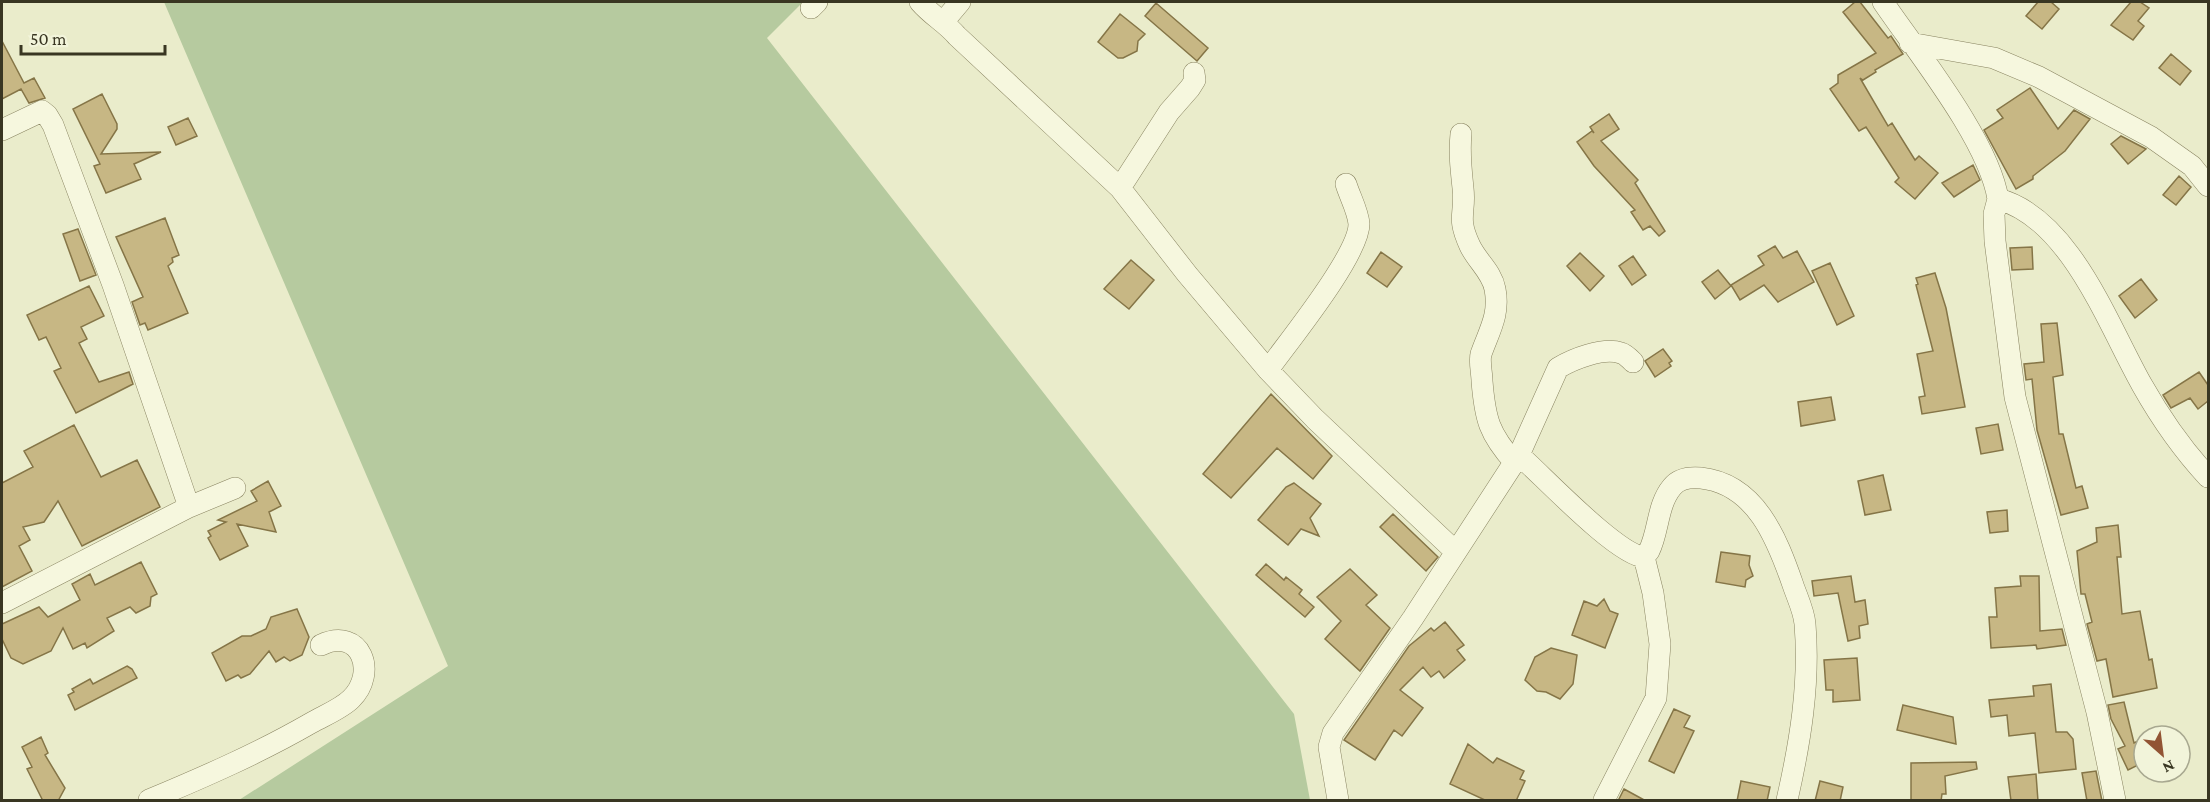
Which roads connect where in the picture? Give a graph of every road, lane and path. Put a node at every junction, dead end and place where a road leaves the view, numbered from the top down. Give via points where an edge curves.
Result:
1 (920, 2) edge
2 (960, 2) edge
3 (1883, 2) edge
4 (944, 21) junction
5 (1910, 43) junction
6 (1194, 73) dead end
7 (2, 130) edge
8 (1461, 134) dead end
9 (1346, 184) dead end
10 (2208, 186) edge
11 (1120, 188) junction
12 (1998, 200) junction
13 (1633, 362) dead end
14 (1268, 370) junction
15 (1517, 459) junction
16 (2208, 477) edge
17 (235, 488) dead end
18 (189, 507) junction
19 (1456, 552) junction
20 (1644, 557) junction
21 (2, 603) edge
22 (321, 645) dead end
23 (148, 801) edge
24 (1338, 801) edge
25 (1604, 801) edge
26 (1787, 801) edge
27 (2115, 801) edge

1 - 4 street via 936,19
2 - 4 street
3 - 5 street
4 - 11 street
5 - 10 street via 1994,58 2039,77 2151,137 2192,166
5 - 12 street via 1980,150
6 - 11 street via 1190,88 1169,112
7 - 18 street via 42,111 53,125
8 - 15 street via 1461,224 1495,288 1497,316 1480,357 1482,399 1488,426 1500,447
9 - 14 street via 1359,223 1357,235 1333,280
11 - 14 street
12 - 16 street via 2015,204 2072,257 2144,387
12 - 27 street via 1995,241 2015,397 2097,712
13 - 15 street via 1621,353 1607,352 1558,368
14 - 19 street
15 - 19 street
15 - 20 street via 1631,555
17 - 18 street
18 - 21 street
19 - 24 street via 1333,733 1329,747
20 - 25 street via 1660,644 1656,698
20 - 26 street via 1653,542 1666,496 1684,478 1709,479 1734,489 1757,508 1768,525 1805,621 1801,738
22 - 23 street via 335,639 346,640 365,664 362,684 350,700 272,745

